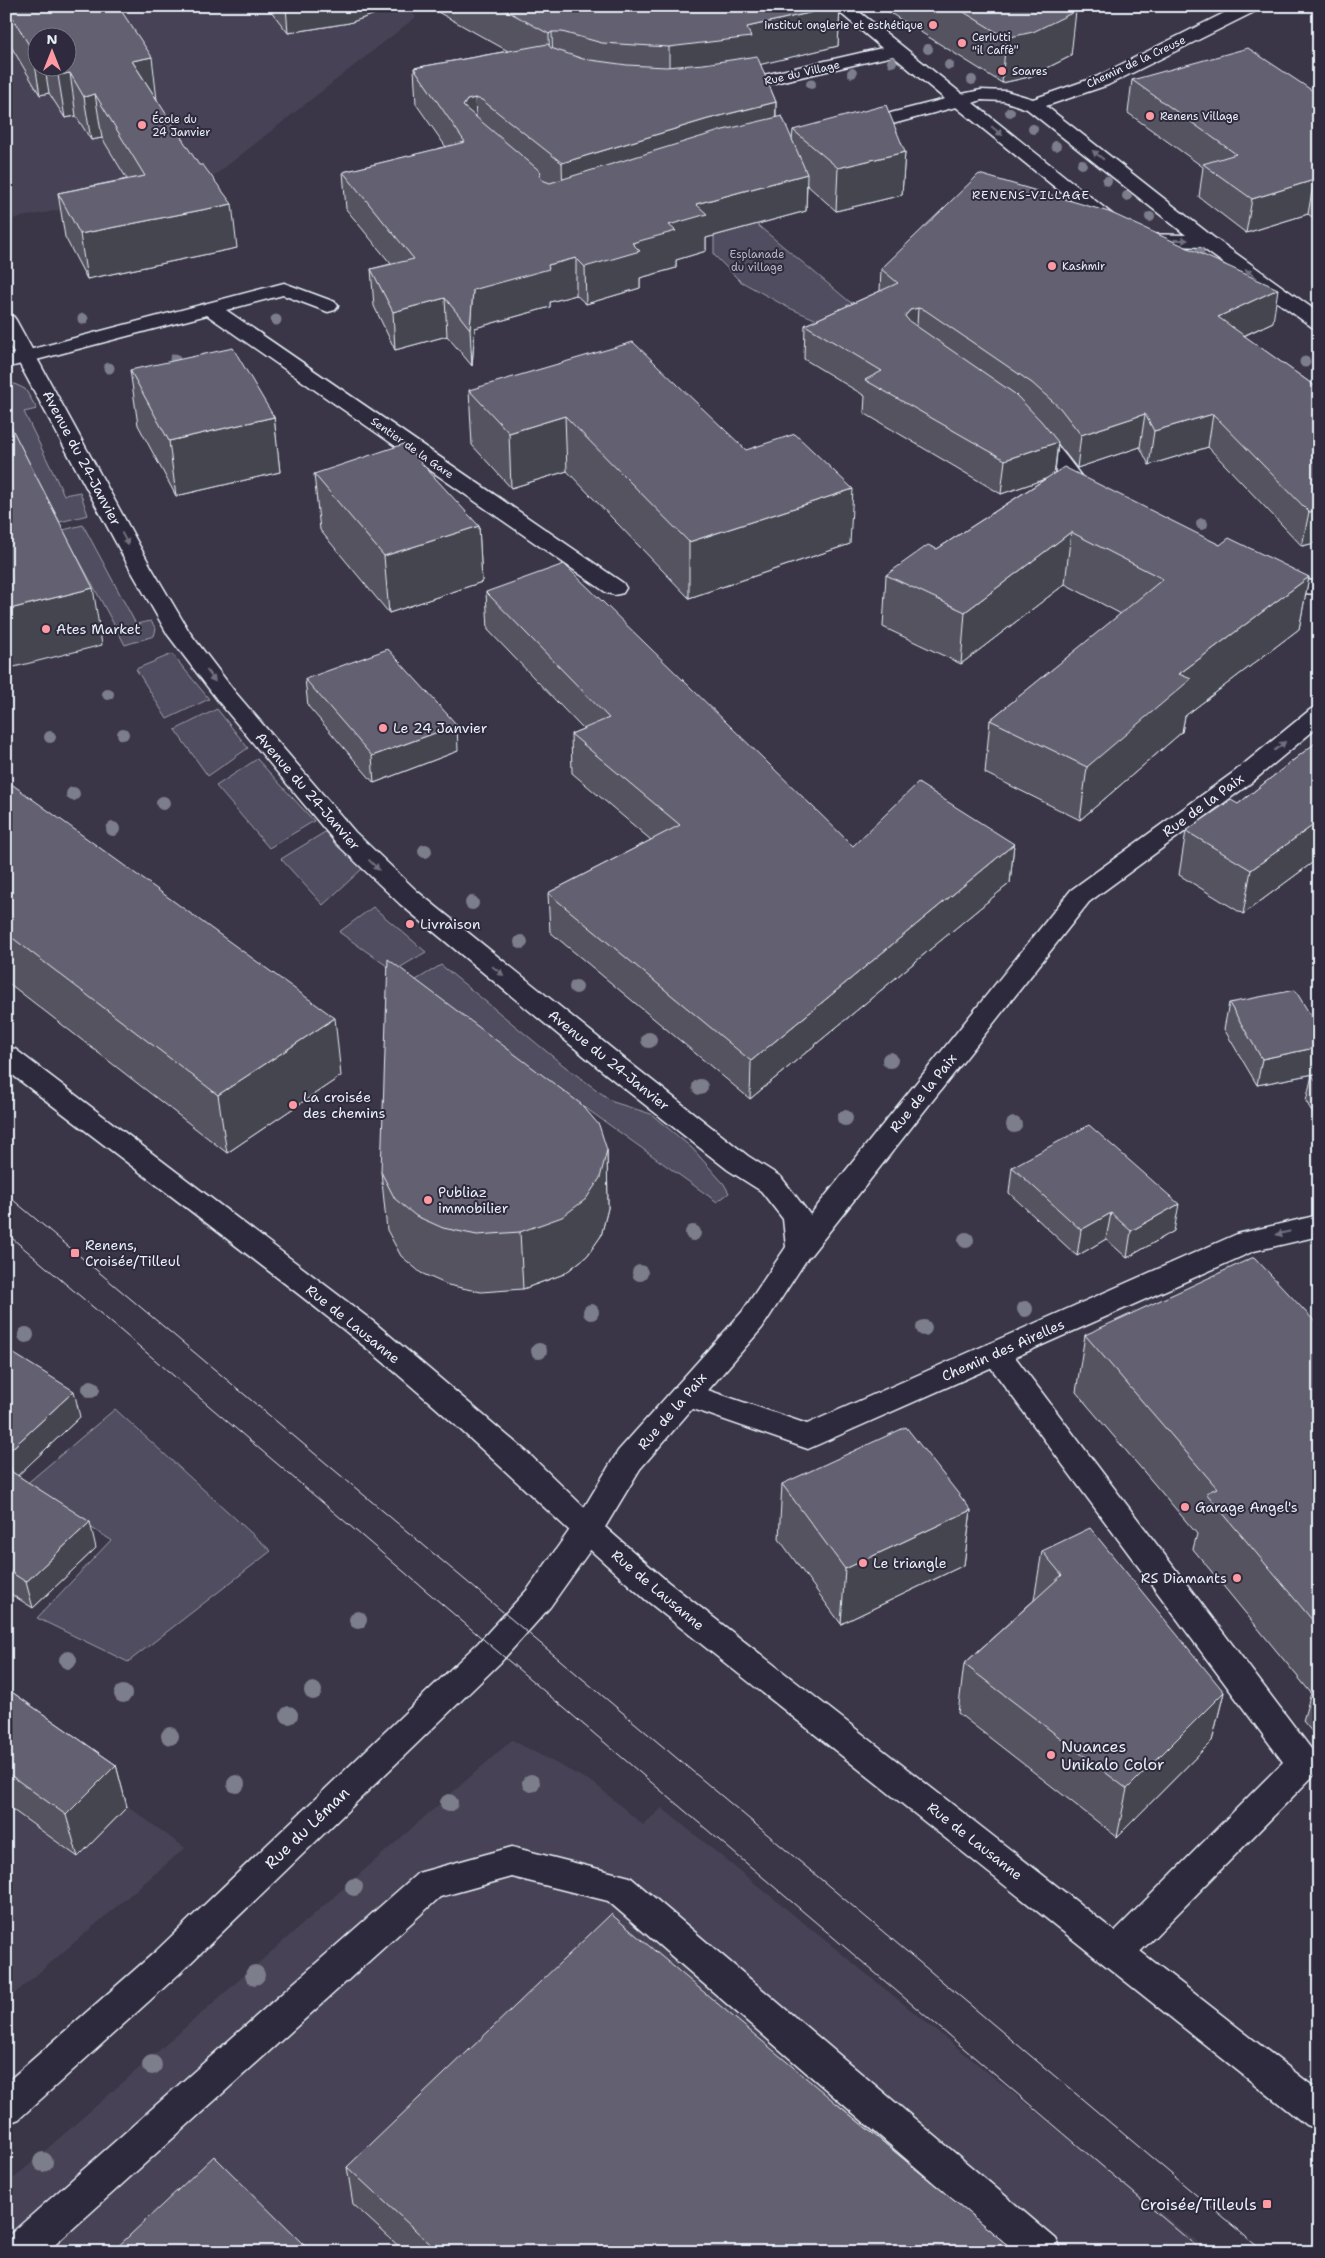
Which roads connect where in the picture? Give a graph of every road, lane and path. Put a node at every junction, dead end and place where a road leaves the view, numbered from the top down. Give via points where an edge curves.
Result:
1 (841, 6) edge
2 (1252, 6) edge
3 (897, 50) junction
4 (716, 90) edge
5 (959, 100) junction
6 (1033, 105) junction
7 (842, 131) edge
8 (1206, 240) junction
9 (328, 306) dead end
10 (209, 308) junction
11 (6, 320) edge
12 (1319, 323) edge
13 (17, 360) edge
14 (1012, 416) edge
15 (1108, 504) edge
16 (1256, 567) edge
17 (1319, 587) edge
18 (615, 588) dead end
19 (1319, 714) edge
20 (6, 1056) edge
21 (1319, 1224) edge
22 (800, 1248) junction
23 (996, 1353) junction
24 (687, 1395) junction
25 (587, 1530) junction
26 (1116, 1952) junction
27 (6, 2107) edge
28 (1319, 2113) edge
29 (19, 2252) edge
30 (1043, 2252) edge

1 - 3 street
2 - 6 street, Chemin de la Creuse via 1102,81
3 - 4 street, Rue du Village via 752,85
3 - 5 street
5 - 6 street via 981,95 1006,96
5 - 7 street
5 -> 8 street via 1132,240
8 -> 6 street
12 -> 8 street
9 - 10 street via 284,289
10 - 13 street
10 - 18 street, Sentier de la Gare
11 - 13 street, Avenue du 24-Janvier
13 -> 22 street, Avenue du 24-Janvier via 180,635 233,704 346,838 408,898 616,1067 738,1163 771,1184 797,1216
14 - 15 street via 1047,448 1082,493
16 - 17 street via 1309,588
22 -> 19 street, Rue de la Paix via 1080,896 1242,777
20 - 25 street, Rue de Lausanne via 365,1331 518,1463
21 -> 23 street, Chemin des Airelles via 1247,1242
22 - 24 street, Rue de la Paix via 752,1320
23 - 24 street, Chemin des Airelles via 808,1437
23 - 26 street via 1303,1764
24 - 25 street, Rue de la Paix via 629,1460
25 - 26 street, Rue de Lausanne via 657,1591
25 - 27 street, Rue du Léman via 539,1598 488,1654 167,1963
26 - 28 street, Rue de Lausanne
29 - 30 street via 430,1884 512,1862 618,1888

